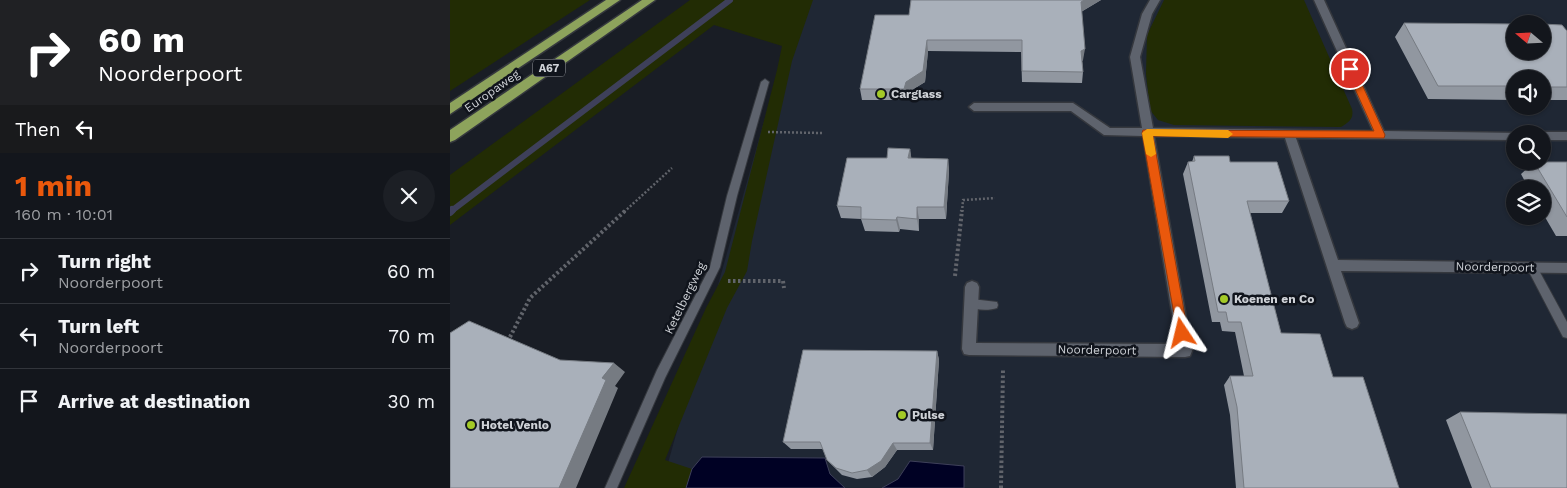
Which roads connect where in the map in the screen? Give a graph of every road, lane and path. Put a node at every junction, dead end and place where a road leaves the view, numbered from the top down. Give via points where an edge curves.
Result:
1 (614, 0) edge
2 (649, 0) edge
3 (1155, 0) edge
4 (1319, 0) edge
5 (765, 82) dead end
6 (974, 107) dead end
7 (450, 109) edge
8 (750, 132) junction
9 (822, 133) dead end
10 (1147, 133) junction
11 (1290, 135) junction
12 (1380, 135) junction
13 (1506, 136) edge
14 (1551, 136) edge
15 (1567, 136) edge
16 (450, 137) edge
17 (672, 168) dead end
18 (995, 198) dead end
19 (1333, 265) junction
20 (1532, 268) junction
21 (1567, 268) edge
22 (955, 277) dead end
23 (708, 281) junction
24 (972, 287) dead end
25 (784, 288) dead end
26 (972, 304) junction
27 (993, 304) dead end
28 (1352, 323) dead end
29 (1567, 333) edge
30 (510, 337) edge
31 (1004, 349) junction
32 (611, 488) edge
33 (1001, 488) edge

1 - 7 highway, Europaweg / A67
2 - 16 highway, Europaweg / A67
3 - 10 street, Noorderpoort via 1147,14 1135,57
4 - 12 street
5 - 8 lane, Ketelbergweg
6 - 10 street via 1073,107 1108,132
8 - 9 path
8 - 23 lane, Ketelbergweg via 715,266
10 - 11 street
10 - 31 street, Noorderpoort via 1185,351
11 - 12 street
11 - 19 street
12 - 13 street
14 - 15 street
17 - 30 path via 530,298
18 - 22 path via 963,200
19 - 20 street, Noorderpoort
19 - 28 street
20 - 21 street, Noorderpoort
20 - 29 lane
23 - 25 path via 783,281
23 - 32 lane, Ketelbergweg
24 - 26 street, Noorderpoort
26 - 27 lane
26 - 31 street, Noorderpoort via 969,349
31 - 33 path

